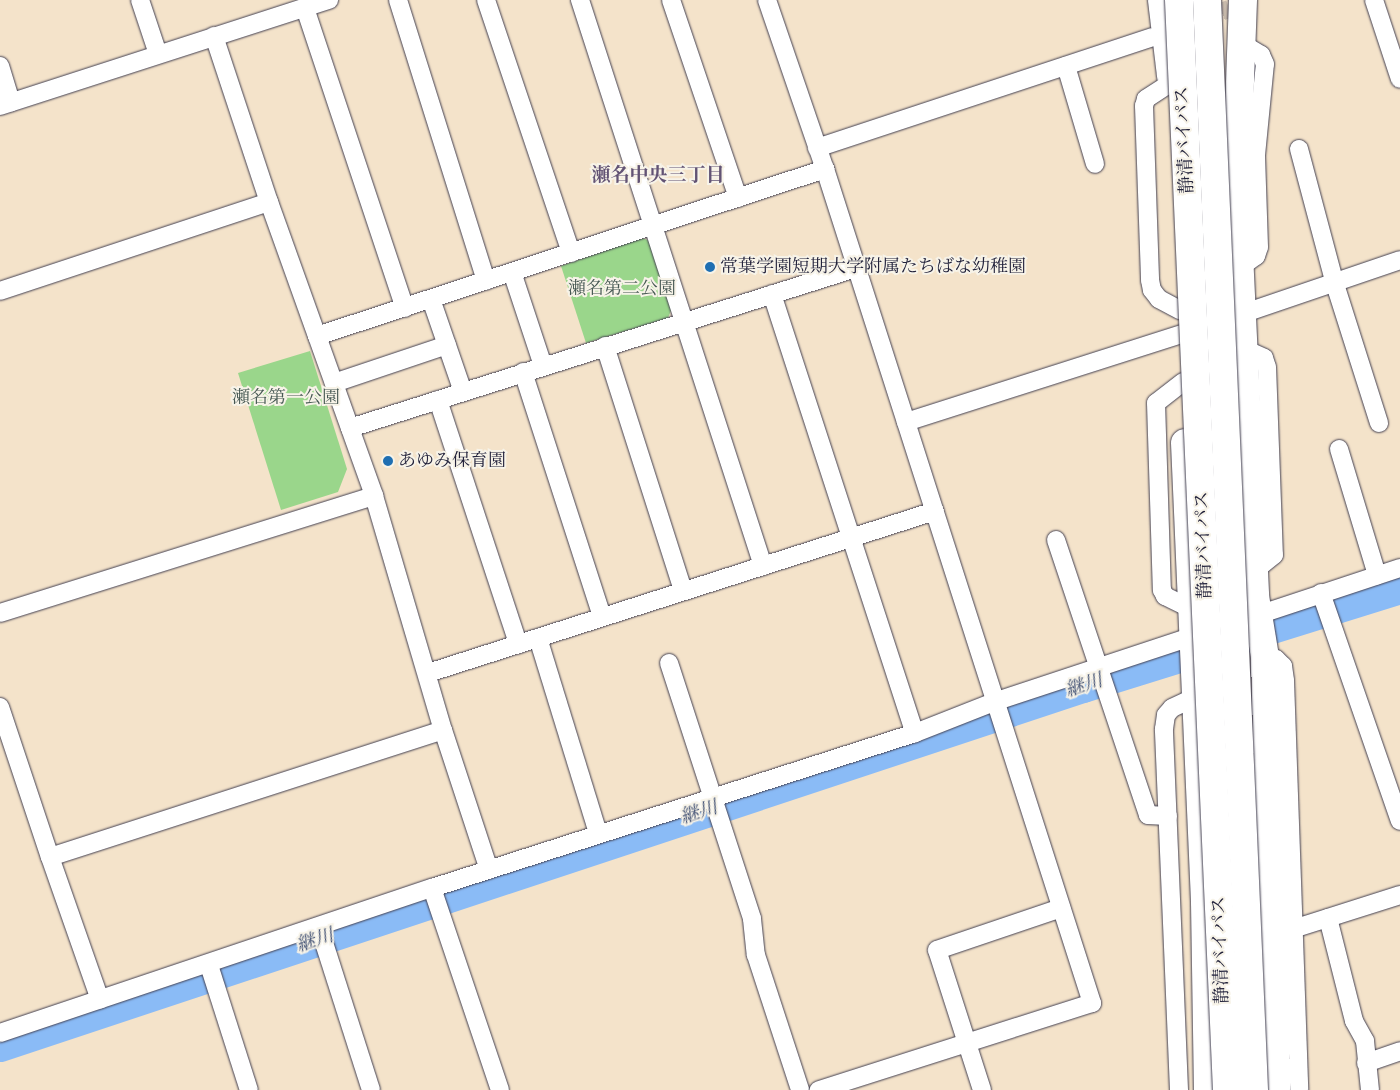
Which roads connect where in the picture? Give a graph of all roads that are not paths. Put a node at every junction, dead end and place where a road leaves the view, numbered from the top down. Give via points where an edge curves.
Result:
1 (140, 0) edge
2 (329, 0) edge
3 (398, 0) edge
4 (486, 0) edge
5 (580, 0) edge
6 (671, 0) edge
7 (767, 0) edge
8 (1374, 0) edge
9 (1167, 1) edge
10 (1233, 2) edge
11 (306, 8) junction
12 (214, 36) junction
13 (1152, 38) tunnel mouth
14 (158, 54) junction
15 (0, 66) edge
16 (1066, 66) junction
17 (1400, 79) edge
18 (1177, 82) junction
19 (6, 104) edge
20 (817, 148) junction
21 (1299, 149) dead end
22 (1095, 164) dead end
23 (825, 169) junction
24 (738, 198) junction
25 (269, 202) junction
26 (652, 226) junction
27 (571, 253) junction
28 (1400, 260) edge
29 (856, 268) junction
30 (512, 272) junction
31 (486, 281) junction
32 (1334, 281) junction
33 (0, 291) edge
34 (772, 294) junction
35 (431, 299) junction
36 (405, 308) junction
37 (1241, 315) junction
38 (682, 322) junction
39 (1180, 323) junction
40 (317, 336) junction
41 (447, 345) junction
42 (605, 346) junction
43 (543, 366) junction
44 (523, 372) junction
45 (334, 383) junction
46 (463, 392) junction
47 (438, 400) junction
48 (906, 422) junction
49 (1379, 423) dead end
50 (350, 428) junction
51 (1339, 448) dead end
52 (374, 496) junction
53 (935, 511) junction
54 (850, 538) junction
55 (1056, 540) dead end
56 (763, 566) junction
57 (1400, 568) edge
58 (1377, 575) junction
59 (683, 592) junction
60 (1321, 593) junction
61 (0, 613) edge
62 (1258, 615) junction
63 (602, 617) junction
64 (1192, 637) junction
65 (538, 638) junction
66 (518, 644) junction
67 (1265, 656) junction
68 (669, 663) dead end
69 (1097, 668) junction
70 (428, 673) junction
71 (1196, 697) junction
72 (994, 702) junction
73 (0, 707) edge
74 (3, 727) edge
75 (444, 730) junction
76 (915, 733) junction
77 (712, 797) junction
78 (1168, 816) junction
79 (1400, 822) edge
80 (598, 833) junction
81 (50, 857) junction
82 (489, 870) junction
83 (432, 888) junction
84 (1400, 894) edge
85 (1061, 908) junction
86 (1328, 918) junction
87 (319, 927) junction
88 (1293, 929) junction
89 (209, 965) junction
90 (100, 1000) junction
91 (0, 1033) edge
92 (966, 1044) junction
93 (1400, 1051) edge
94 (1366, 1063) junction
95 (862, 1083) edge
96 (249, 1090) edge
97 (371, 1090) edge
98 (500, 1090) edge
99 (800, 1090) edge
100 (820, 1090) edge
101 (982, 1090) edge
102 (1179, 1090) edge
103 (1208, 1090) edge
104 (1227, 1090) edge
105 (1254, 1090) edge
106 (1276, 1090) edge
107 (1299, 1090) edge
108 (1370, 1090) edge

1 - 14 street
2 - 11 street
3 - 31 street
4 - 27 street
5 - 26 street
6 - 24 street
7 - 20 street
8 - 17 street
9 - 18 highway, bridge
10 - 37 highway via 1243,44 1236,190
10 - 105 highway, 静清バイパス, bridge via 1218,250
11 - 12 street
11 - 36 street
12 - 14 street
12 - 25 street
13 - 16 street
14 - 19 street
15 - 19 street
16 - 20 street
16 - 22 street
18 - 39 highway
18 - 104 highway, 静清バイパス, bridge
20 - 23 street
21 - 32 street
23 - 24 street
23 - 29 street
24 - 26 street
25 - 33 street
25 - 40 street
26 - 27 street
26 - 38 street
27 - 30 street
28 - 32 street
29 - 34 street
29 - 48 street
30 - 31 street
30 - 43 street
31 - 35 street
32 - 37 street
32 - 49 street
34 - 38 street
34 - 54 street
35 - 36 street
35 - 41 street
36 - 40 street
37 - 39 street
37 - 62 highway
38 - 42 street
38 - 56 street
39 - 48 street
39 - 64 highway
40 - 45 street
41 - 45 street
41 - 46 street
42 - 43 street
42 - 59 street
43 - 44 street
44 - 46 street
44 - 63 street
45 - 50 street
46 - 47 street
47 - 50 street
47 - 66 street
48 - 53 street
50 - 52 street
51 - 58 street
52 - 61 street
52 - 70 street
53 - 54 street
53 - 72 street
54 - 56 street
54 - 76 street
55 - 69 street
56 - 59 street
57 - 58 street
58 - 60 street
59 - 63 street
60 - 62 street
60 - 79 street
62 - 64 street
62 - 67 highway
63 - 65 street
64 - 69 street
64 - 71 highway
65 - 66 street
65 - 80 street
66 - 70 street
67 - 88 street via 1276,658 1283,666
67 - 106 highway
68 - 77 street
69 - 72 street
69 - 78 street via 1148,815
70 - 75 street
71 - 78 street via 1166,714
71 - 103 highway via 1205,902
72 - 76 street
72 - 85 street
73 - 74 street
74 - 81 street
75 - 81 street
75 - 82 street
76 - 77 street
77 - 80 street
77 - 99 street via 752,919 756,955
78 - 102 street
80 - 82 street
81 - 90 street
82 - 83 street
83 - 87 street
83 - 98 street
84 - 86 street
85 - 92 street via 938,950
85 - 92 street via 1092,1003
86 - 88 street
86 - 94 street via 1354,1021 1365,1041
87 - 89 street
87 - 97 street
88 - 107 street
89 - 90 street
89 - 96 street
90 - 91 street
92 - 95 street
92 - 101 street
93 - 94 street
94 - 108 street
95 - 100 street

